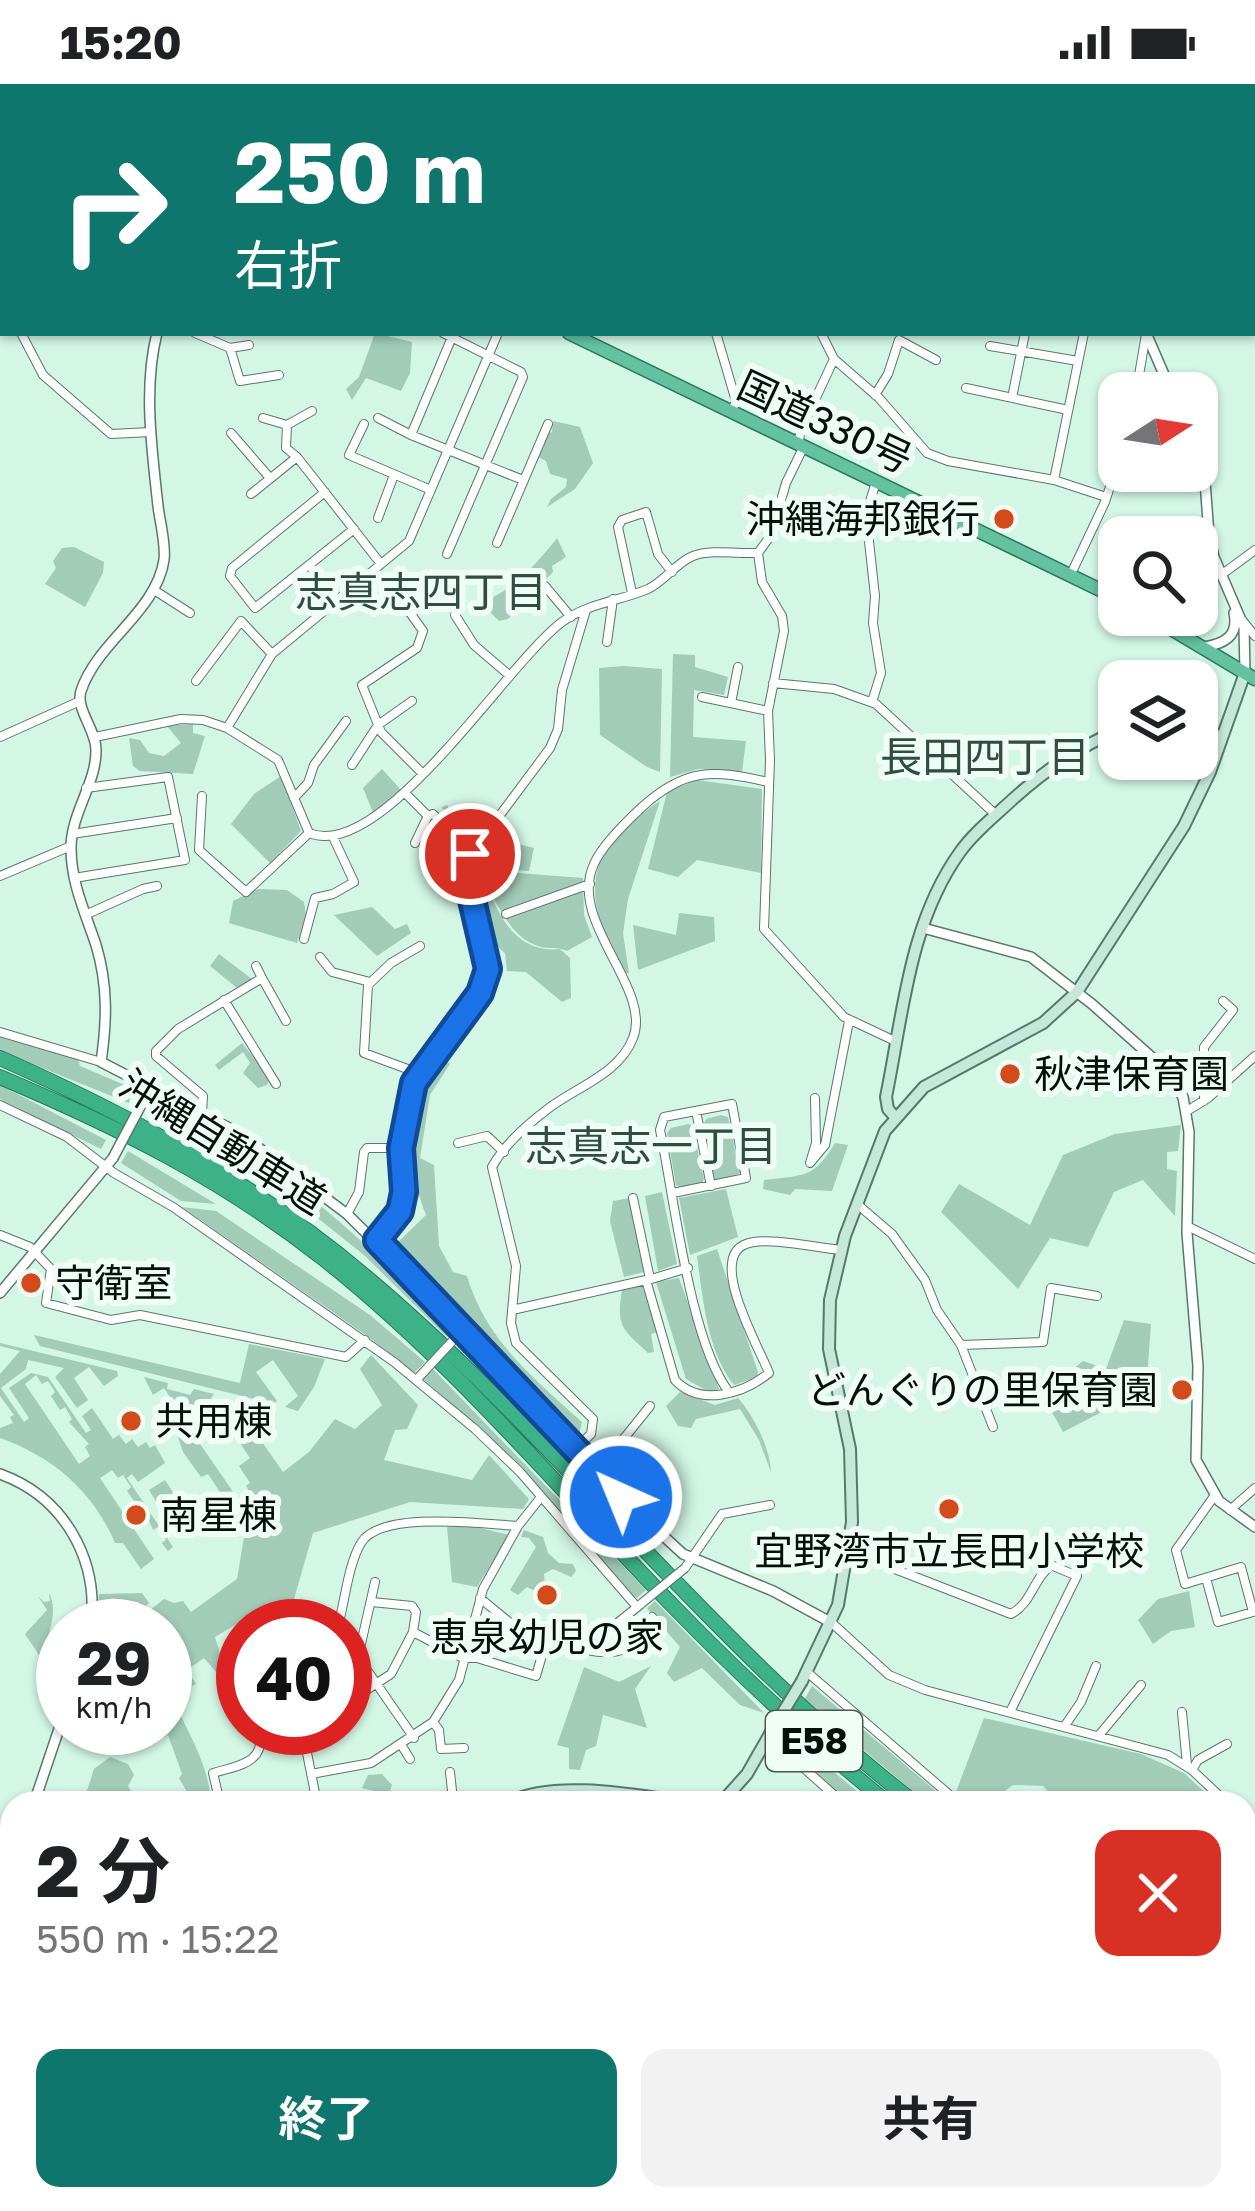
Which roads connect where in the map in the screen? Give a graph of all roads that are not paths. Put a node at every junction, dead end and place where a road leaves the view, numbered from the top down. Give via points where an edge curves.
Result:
1 (23, 336) edge
2 (156, 336) edge
3 (203, 336) edge
4 (447, 336) edge
5 (449, 336) edge
6 (497, 336) edge
7 (575, 336) edge
8 (717, 336) edge
9 (822, 336) edge
10 (1024, 336) edge
11 (1083, 336) edge
12 (1146, 336) edge
13 (1147, 336) edge
14 (249, 345) dead end
15 (990, 346) dead end
16 (230, 348) junction
17 (1022, 351) junction
18 (488, 354) junction
19 (834, 359) junction
20 (936, 360) dead end
21 (1078, 361) junction
22 (1140, 372) edge
23 (1163, 372) edge
24 (279, 375) dead end
25 (966, 388) dead end
26 (875, 394) junction
27 (1012, 398) junction
28 (1068, 410) junction
29 (312, 411) dead end
30 (732, 411) junction
31 (262, 418) dead end
32 (378, 418) dead end
33 (364, 424) dead end
34 (548, 424) dead end
35 (287, 425) junction
36 (153, 432) junction
37 (231, 433) dead end
38 (410, 435) junction
39 (801, 445) junction
40 (448, 450) junction
41 (297, 457) junction
42 (485, 466) junction
43 (394, 476) junction
44 (270, 478) junction
45 (524, 480) junction
46 (876, 480) junction
47 (1054, 480) junction
48 (431, 490) junction
49 (325, 492) junction
50 (1108, 492) edge
51 (1206, 492) edge
52 (250, 494) dead end
53 (1106, 497) junction
54 (378, 518) dead end
55 (353, 529) junction
56 (497, 544) dead end
57 (1255, 550) edge
58 (758, 553) junction
59 (447, 554) dead end
60 (381, 564) junction
61 (672, 572) junction
62 (1071, 574) junction
63 (1220, 575) junction
64 (545, 586) dead end
65 (1098, 588) edge
66 (393, 589) dead end
67 (154, 590) junction
68 (632, 593) junction
69 (613, 598) junction
70 (1232, 604) junction
71 (254, 608) junction
72 (586, 609) junction
73 (190, 613) dead end
74 (455, 615) dead end
75 (571, 616) junction
76 (1241, 619) junction
77 (242, 622) junction
78 (1185, 636) edge
79 (1255, 636) edge
80 (607, 642) dead end
81 (1204, 647) junction
82 (272, 654) junction
83 (738, 668) dead end
84 (1252, 673) edge
85 (509, 675) junction
86 (196, 681) dead end
87 (773, 682) junction
88 (702, 697) dead end
89 (80, 701) junction
90 (412, 701) dead end
91 (872, 702) junction
92 (731, 703) junction
93 (768, 711) junction
94 (346, 721) dead end
95 (378, 725) junction
96 (227, 728) junction
97 (1218, 736) edge
98 (0, 737) edge
99 (95, 737) junction
100 (1222, 738) junction
101 (1098, 740) edge
102 (352, 765) dead end
103 (423, 774) junction
104 (768, 782) junction
105 (85, 788) junction
106 (405, 793) junction
107 (202, 796) dead end
108 (294, 798) junction
109 (996, 815) junction
110 (428, 816) junction
111 (177, 818) junction
112 (441, 822) dead end
113 (309, 833) junction
114 (333, 837) junction
115 (71, 840) junction
116 (415, 844) dead end
117 (0, 876) edge
118 (74, 878) junction
119 (590, 884) junction
120 (158, 886) dead end
121 (506, 914) dead end
122 (85, 916) junction
123 (923, 928) junction
124 (304, 939) dead end
125 (420, 946) dead end
126 (320, 957) dead end
127 (256, 966) dead end
128 (262, 978) junction
129 (371, 982) junction
130 (1077, 992) junction
131 (224, 1000) junction
132 (1223, 1000) dead end
133 (286, 1021) dead end
134 (849, 1021) junction
135 (0, 1032) edge
136 (898, 1042) junction
137 (1255, 1056) edge
138 (0, 1058) edge
139 (101, 1062) junction
140 (421, 1074) junction
141 (0, 1077) edge
142 (276, 1084) dead end
143 (151, 1086) junction
144 (815, 1098) dead end
145 (1204, 1101) junction
146 (0, 1105) edge
147 (696, 1111) junction
148 (1187, 1111) junction
149 (202, 1112) junction
150 (895, 1117) junction
151 (458, 1143) dead end
152 (401, 1148) junction
153 (504, 1152) junction
154 (110, 1163) junction
155 (710, 1186) junction
156 (673, 1193) junction
157 (633, 1198) dead end
158 (857, 1204) junction
159 (347, 1214) junction
160 (1187, 1226) junction
161 (0, 1235) edge
162 (377, 1240) junction
163 (841, 1250) junction
164 (36, 1252) junction
165 (1255, 1259) edge
166 (688, 1268) junction
167 (648, 1280) junction
168 (0, 1293) edge
169 (1097, 1295) dead end
170 (512, 1310) junction
171 (461, 1332) junction
172 (365, 1340) junction
173 (961, 1345) junction
174 (417, 1379) junction
175 (729, 1392) junction
176 (650, 1406) dead end
177 (993, 1427) dead end
178 (575, 1449) junction
179 (597, 1472) junction
180 (0, 1474) edge
181 (1255, 1488) edge
182 (1215, 1495) junction
183 (541, 1497) junction
184 (770, 1505) dead end
185 (1230, 1510) junction
186 (518, 1526) junction
187 (1255, 1527) edge
188 (850, 1539) junction
189 (688, 1564) junction
190 (1206, 1578) junction
191 (375, 1582) dead end
192 (480, 1598) junction
193 (92, 1599) edge
194 (346, 1599) edge
195 (372, 1602) joint
196 (640, 1605) junction
197 (652, 1617) dead end
198 (832, 1623) junction
199 (413, 1632) junction
200 (547, 1638) junction
201 (585, 1649) junction
202 (463, 1658) junction
203 (1096, 1666) dead end
204 (372, 1674) edge
205 (805, 1676) junction
206 (378, 1682) junction
207 (1141, 1685) dead end
208 (372, 1686) edge
209 (1010, 1712) junction
210 (1182, 1712) dead end
211 (433, 1723) junction
212 (1064, 1727) junction
213 (1099, 1735) junction
214 (768, 1737) junction
215 (414, 1738) junction
216 (1227, 1744) dead end
217 (402, 1746) junction
218 (464, 1748) dead end
219 (50, 1755) edge
220 (257, 1755) edge
221 (309, 1755) edge
222 (410, 1760) dead end
223 (1190, 1768) junction
224 (450, 1772) dead end
225 (310, 1774) junction
226 (38, 1791) edge
227 (217, 1791) edge
228 (314, 1791) edge
229 (452, 1791) edge
230 (731, 1791) edge
231 (830, 1791) edge
232 (874, 1791) edge
233 (900, 1791) edge
234 (944, 1791) edge
235 (1214, 1791) edge

1 - 36 street via 43,375 111,434
2 - 36 street
3 - 16 street
4 - 38 street
5 - 18 street
6 - 18 street
7 - 30 highway, 国道330号
8 - 30 street
9 - 19 street
10 - 17 street
11 - 21 street
12 - 22 street
13 - 23 street
14 - 16 street
15 - 17 street
16 - 24 street via 240,381
17 - 21 street
17 - 27 street
18 - 40 street
18 - 42 street via 523,377
19 - 26 street
19 - 39 street
20 - 26 street via 898,340
21 - 28 street
25 - 27 street
26 - 47 street via 927,453
27 - 28 street
28 - 47 street
29 - 35 street
30 - 39 highway, 国道330号
31 - 35 street
32 - 38 street
33 - 43 street via 349,455
34 - 45 street
35 - 41 street via 286,448
36 - 67 street via 164,548
37 - 44 street
38 - 40 street
39 - 46 highway, 国道330号
39 - 58 street
40 - 42 street
40 - 48 street
41 - 44 street
41 - 49 street
42 - 45 street
42 - 59 street
43 - 48 street
43 - 54 street
44 - 52 street
45 - 56 street
46 - 62 highway, 国道330号
46 - 91 street via 866,514 881,674
47 - 53 street
48 - 60 street via 409,541
49 - 55 street
49 - 71 street via 232,568 230,577
50 - 53 street
51 - 63 street
53 - 62 street
55 - 60 street
55 - 71 street
57 - 63 street
58 - 61 street via 692,556
58 - 87 street via 784,631
60 - 82 street
61 - 68 street
61 - 68 street via 646,512 622,520
62 - 65 highway, 国道330号
63 - 70 street
64 - 75 street
66 - 95 street via 423,631 417,648 362,685
67 - 73 street
67 - 89 street via 95,666
68 - 69 street
69 - 72 street
69 - 80 street
70 - 76 street
70 - 81 street via 1230,637
71 - 77 street
72 - 75 street
72 - 140 street via 550,748 468,858 487,955 480,993
74 - 85 street via 474,646
75 - 85 street
76 - 79 street
76 - 84 street
77 - 82 street
77 - 86 street
78 - 81 highway
81 - 84 highway
82 - 96 street
83 - 92 street
84 - 100 main road
85 - 103 street
87 - 91 street
87 - 93 street
88 - 92 street
89 - 98 street
89 - 99 street
90 - 95 street
91 - 109 street
92 - 93 street
93 - 104 street
94 - 108 street
95 - 102 street
95 - 103 street
96 - 99 street via 181,719
96 - 108 street via 278,760
97 - 100 main road
99 - 105 street
100 - 130 main road via 1184,826
101 - 109 main road via 1061,759
103 - 106 street
104 - 119 street via 703,773 677,780 638,811 594,864
104 - 134 street via 764,929
105 - 111 street via 169,777
105 - 115 street
106 - 110 street
106 - 114 street
107 - 113 street via 200,850 246,892
108 - 113 street
109 - 123 main road via 957,855
110 - 112 street
110 - 116 street
111 - 115 street
111 - 118 street via 185,860
113 - 114 street
114 - 124 street via 354,882 315,898
115 - 117 street
115 - 118 street
118 - 122 street
119 - 121 street
119 - 153 street via 597,926 635,1013 635,1034 602,1074 547,1109
120 - 122 street
122 - 139 street via 107,1002
123 - 130 street via 1031,957
123 - 136 main road
125 - 129 street
126 - 129 street via 332,972
127 - 128 street
128 - 131 street
128 - 133 street
129 - 140 street via 364,1052
130 - 148 street via 1165,1069
130 - 150 main road via 1043,1024 924,1087
131 - 142 street
131 - 149 street via 156,1051 203,1096
132 - 145 street via 1233,1010 1204,1047
134 - 136 street
134 - 144 street via 825,1145 810,1162
135 - 139 street
136 - 150 main road via 886,1097
137 - 145 street
138 - 233 highway, 沖縄自動車道 / E58 via 206,1161 364,1274 473,1374 751,1660
139 - 143 street
140 - 152 street
141 - 232 highway, 沖縄自動車道 / E58 via 144,1140 323,1259 509,1434 742,1676
143 - 149 street
143 - 154 street, bridge
145 - 148 street
146 - 154 street
147 - 155 street
147 - 155 street via 732,1104 746,1178
147 - 156 street via 664,1117 660,1130
148 - 160 street
149 - 159 street
150 - 158 main road
151 - 153 street via 488,1136
152 - 159 street via 367,1148
152 - 162 street via 400,1211
153 - 170 street via 492,1167 516,1266
154 - 164 street
154 - 172 street
155 - 156 street
156 - 166 street
157 - 167 street
158 - 163 main road
158 - 173 street via 892,1234
159 - 162 street
160 - 165 street
160 - 182 street via 1196,1460
161 - 164 street
162 - 171 street
163 - 175 street via 759,1242 736,1251 730,1270 769,1373
163 - 188 main road via 828,1322 850,1449
164 - 168 street
164 - 172 street via 51,1269 46,1303 346,1357
166 - 167 street
166 - 175 street via 710,1355
167 - 170 street
167 - 175 street via 675,1380 703,1396
169 - 173 street via 1052,1288 1043,1342
170 - 178 street via 516,1343 593,1420
171 - 174 street, bridge
171 - 178 street
172 - 174 street
173 - 177 street
174 - 183 street
176 - 179 street
178 - 179 street
179 - 189 street
180 - 193 street via 43,1497 75,1536
181 - 185 street
182 - 185 street
182 - 190 street via 1176,1550 1185,1584
183 - 186 street
183 - 196 street
184 - 189 street via 722,1514
185 - 187 street
186 - 192 street
186 - 194 street via 383,1526 361,1544
188 - 198 main road
188 - 209 street via 887,1566 1011,1614 1051,1564 1077,1576
189 - 196 street, bridge
189 - 198 street via 773,1591
190 - 190 street via 1241,1567 1253,1612 1218,1622
191 - 195 street
192 - 200 street
192 - 202 street
195 - 199 street via 412,1606
196 - 201 street
197 - 201 street via 624,1649
198 - 205 main road
198 - 209 street via 889,1675
199 - 202 street
199 - 206 street via 402,1659
200 - 201 street
200 - 202 street via 536,1676
202 - 211 street
203 - 212 street
204 - 206 street
205 - 214 main road, bridge
205 - 234 street
206 - 208 street
206 - 215 street
207 - 213 street
209 - 212 street
210 - 223 street
211 - 215 street
211 - 218 street via 441,1749
212 - 213 street
213 - 223 street
214 - 230 main road
214 - 231 street
215 - 217 street
216 - 223 street
217 - 222 street
217 - 225 street via 371,1762
219 - 226 street
220 - 227 street via 213,1773
221 - 225 street
223 - 235 street
224 - 229 street
225 - 228 street

